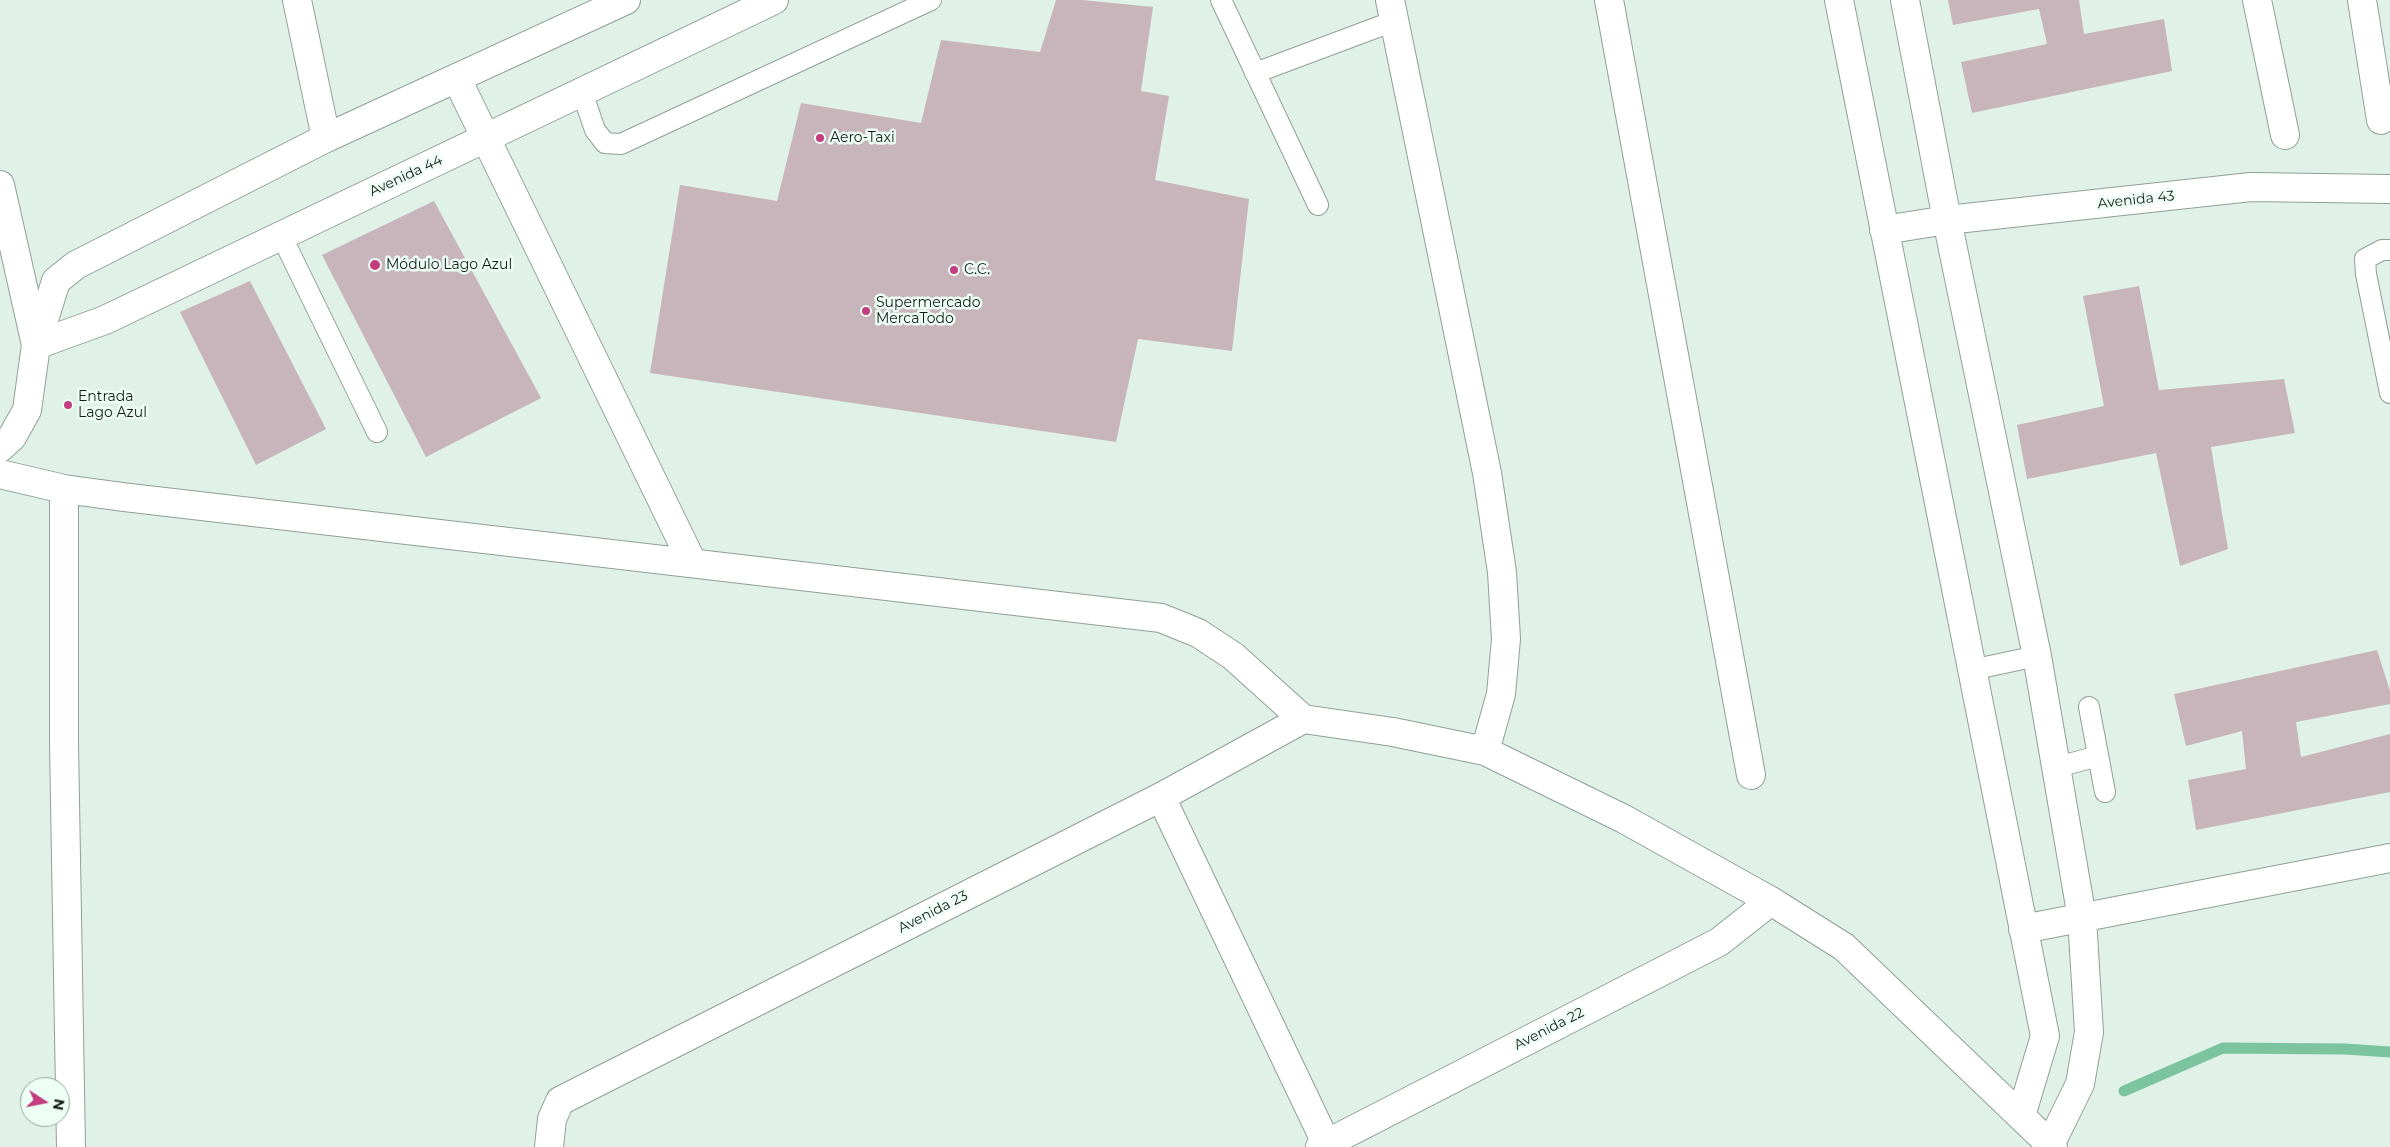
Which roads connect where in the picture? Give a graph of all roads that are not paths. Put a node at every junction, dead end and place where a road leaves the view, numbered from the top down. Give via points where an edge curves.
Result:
1 (296, 0) edge
2 (774, 0) edge
3 (931, 0) edge
4 (1221, 0) edge
5 (1609, 0) edge
6 (1839, 0) edge
7 (1905, 0) edge
8 (2258, 0) edge
9 (2362, 0) edge
10 (613, 3) edge
11 (1392, 10) edge
12 (1255, 73) junction
13 (456, 79) junction
14 (582, 92) junction
15 (2381, 120) dead end
16 (2285, 135) dead end
17 (326, 138) junction
18 (485, 138) junction
19 (0, 185) edge
20 (2390, 189) edge
21 (1318, 205) dead end
22 (1947, 220) junction
23 (1884, 230) junction
24 (281, 235) junction
25 (2390, 250) edge
26 (36, 345) junction
27 (2390, 394) edge
28 (377, 432) dead end
29 (0, 448) edge
30 (0, 474) edge
31 (64, 489) junction
32 (692, 562) junction
33 (2037, 656) junction
34 (1971, 670) junction
35 (2089, 707) dead end
36 (1304, 718) junction
37 (1485, 751) junction
38 (2098, 756) junction
39 (2054, 768) junction
40 (1751, 775) dead end
41 (2105, 792) dead end
42 (1161, 797) junction
43 (2390, 858) edge
44 (1772, 901) junction
45 (2082, 918) junction
46 (2023, 929) junction
47 (2021, 1116) junction
48 (1325, 1146) edge
49 (2052, 1146) edge
50 (71, 1147) edge
51 (549, 1147) edge

1 - 17 street
2 - 14 street, Avenida 44
3 - 14 lane via 621,144 606,144 600,137
4 - 12 lane
5 - 40 street
6 - 23 street
7 - 22 street
8 - 16 street
9 - 15 street
10 - 13 street
11 - 12 lane
11 - 37 street via 1487,473 1502,572 1506,639 1501,694
12 - 21 lane
13 - 17 street
13 - 18 street
14 - 18 street, Avenida 44
17 - 26 street via 76,265 56,281
18 - 24 street, Avenida 44
18 - 32 street
19 - 26 street
20 - 22 street, Avenida 43 via 2251,188
22 - 23 street, Avenida 43
22 - 33 street
23 - 34 street
24 - 26 street, Avenida 44 via 105,320
24 - 28 lane
25 - 27 lane via 2382,250 2364,259
26 - 29 street via 27,410 12,437
30 - 31 street
31 - 32 street
31 - 50 street via 64,743
32 - 36 street via 1161,618 1198,633 1233,656
33 - 34 lane
33 - 39 street
34 - 46 street
35 - 38 lane
36 - 37 street
36 - 42 street, Avenida 23
37 - 44 street via 1624,819
38 - 39 lane
38 - 41 lane
39 - 45 street
42 - 48 street
42 - 51 street, Avenida 23 via 560,1101 552,1119
43 - 45 street
44 - 47 street via 1844,947
44 - 48 street, Avenida 22 via 1719,942
45 - 46 street
45 - 49 street via 2089,1032 2080,1084
46 - 47 street via 2045,1036
47 - 49 street

